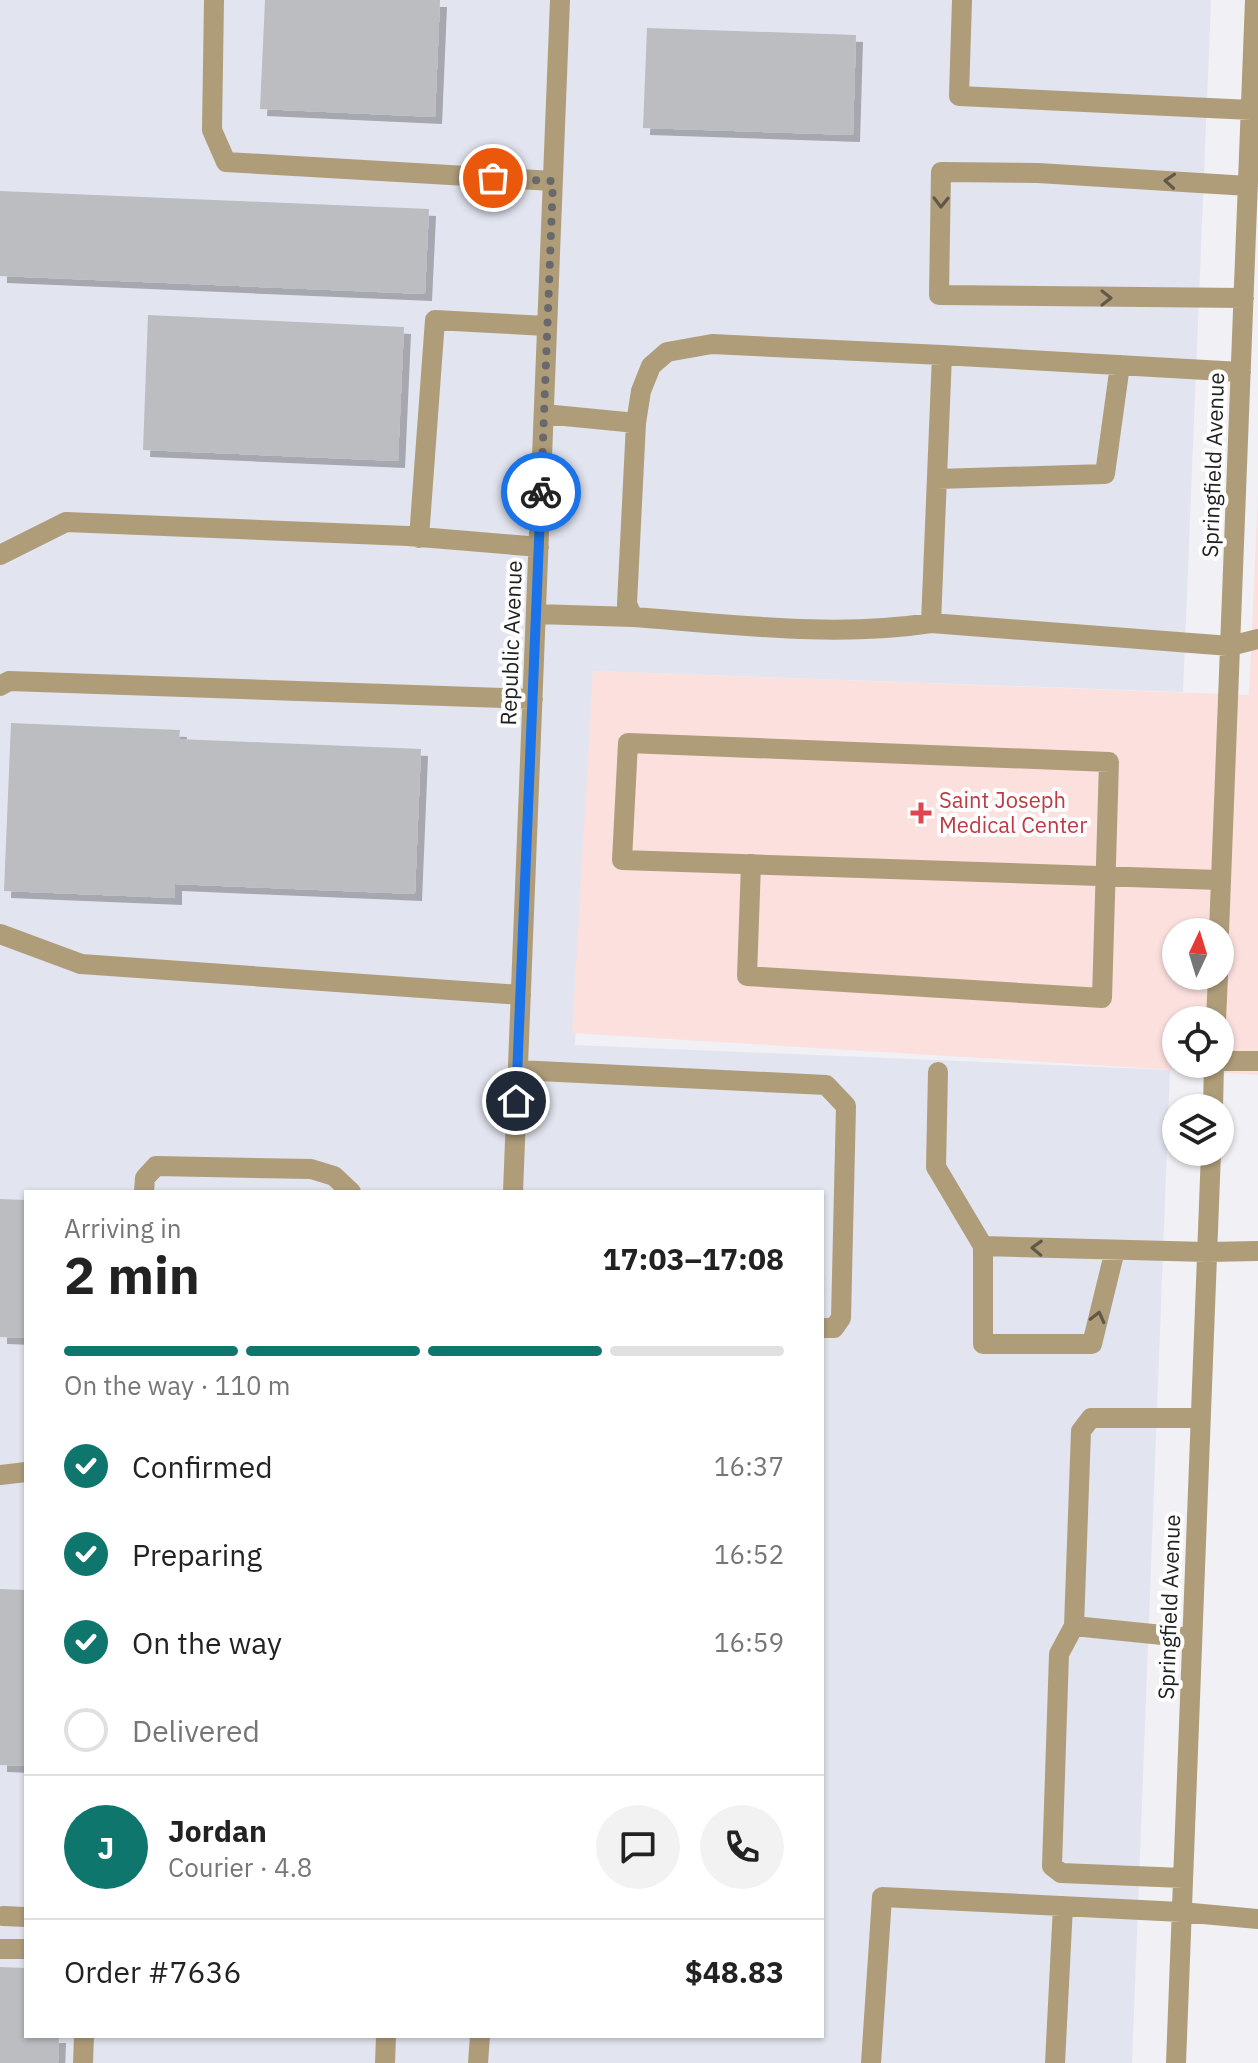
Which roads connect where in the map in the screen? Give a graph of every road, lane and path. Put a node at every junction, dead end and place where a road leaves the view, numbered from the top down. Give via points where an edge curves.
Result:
1 (214, 0) edge
2 (560, 0) edge
3 (962, 0) edge
4 (1255, 0) edge
5 (1251, 110) junction
6 (553, 181) junction
7 (1248, 186) junction
8 (1244, 298) junction
9 (547, 326) junction
10 (942, 355) junction
11 (1120, 365) junction
12 (1241, 372) junction
13 (544, 414) junction
14 (636, 423) junction
15 (1248, 432) edge
16 (937, 479) junction
17 (419, 538) junction
18 (539, 547) junction
19 (0, 555) edge
20 (536, 614) junction
21 (633, 617) junction
22 (931, 623) junction
23 (1258, 639) edge
24 (1230, 646) junction
25 (0, 686) edge
26 (533, 699) junction
27 (751, 864) junction
28 (1105, 876) junction
29 (1221, 880) junction
30 (1220, 918) edge
31 (0, 934) edge
32 (521, 995) junction
33 (1234, 1061) edge
34 (1258, 1061) edge
35 (518, 1070) junction
36 (938, 1072) dead end
37 (1210, 1166) edge
38 (144, 1190) edge
39 (349, 1190) edge
40 (513, 1190) edge
41 (983, 1246) junction
42 (1115, 1250) junction
43 (1258, 1251) edge
44 (1207, 1252) junction
45 (824, 1328) edge
46 (1200, 1418) junction
47 (24, 1472) edge
48 (0, 1475) edge
49 (1074, 1626) junction
50 (1192, 1638) junction
51 (1183, 1878) junction
52 (1063, 1906) junction
53 (1181, 1912) junction
54 (3, 1916) dead end
55 (24, 1917) edge
56 (1258, 1919) edge
57 (0, 1949) edge
58 (24, 1949) edge
59 (84, 2038) edge
60 (386, 2038) edge
61 (480, 2038) edge
62 (83, 2063) edge
63 (385, 2063) edge
64 (478, 2063) edge
65 (871, 2063) edge
66 (1055, 2063) edge
67 (1176, 2063) edge

1 - 6 street via 212,130 226,162
2 - 6 street, Republic Avenue
3 - 5 street via 959,96
4 - 5 street, Springfield Avenue
5 - 7 street, Springfield Avenue
6 - 9 street, Republic Avenue
7 - 8 street, Springfield Avenue
7 -> 8 street via 941,172 939,295
8 - 12 street, Springfield Avenue
9 - 13 street, Republic Avenue
9 - 17 street via 435,320
10 - 11 street
10 - 14 street via 712,344 667,352 651,366
10 - 16 street
11 - 12 street
11 - 16 street via 1105,474
12 - 15 street, Springfield Avenue
13 - 14 street
13 - 18 street, Republic Avenue
14 - 21 street via 627,604
15 - 24 street, Springfield Avenue
16 - 22 street
17 - 18 street
17 - 19 street via 66,522
18 - 20 street, Republic Avenue
20 - 21 street
20 - 26 street, Republic Avenue
21 - 22 street via 780,628 885,630
22 - 24 street
23 - 24 street
24 - 29 street, Springfield Avenue
25 - 26 street via 9,681
26 - 32 street, Republic Avenue
27 - 28 street
27 - 28 street via 747,976 1102,998
27 - 28 street via 622,860 628,743 1109,762
28 - 29 street
29 - 30 street, Springfield Avenue
31 - 32 street via 81,964
32 - 35 street, Republic Avenue
33 - 34 street
35 - 40 street, Republic Avenue
35 - 45 street via 826,1085 846,1106 841,1318 834,1328
36 - 41 street via 936,1167
37 - 44 street, Springfield Avenue
38 - 39 street via 145,1178 156,1166 311,1169 334,1176
42 -> 41 street
41 -> 42 street via 983,1344 1092,1344
42 - 44 street
43 - 44 street
44 - 46 street, Springfield Avenue
46 - 49 street via 1091,1418 1081,1431
46 - 50 street, Springfield Avenue
47 - 48 street
49 - 50 street
49 - 51 street via 1059,1654 1052,1866 1061,1873
50 - 51 street, Springfield Avenue
51 - 53 street, Springfield Avenue
52 - 53 street
52 - 65 street via 882,1897
52 - 66 street
53 - 56 street
53 - 67 street, Springfield Avenue
54 - 55 street
57 - 58 street
59 - 62 street
60 - 63 street
61 - 64 street

